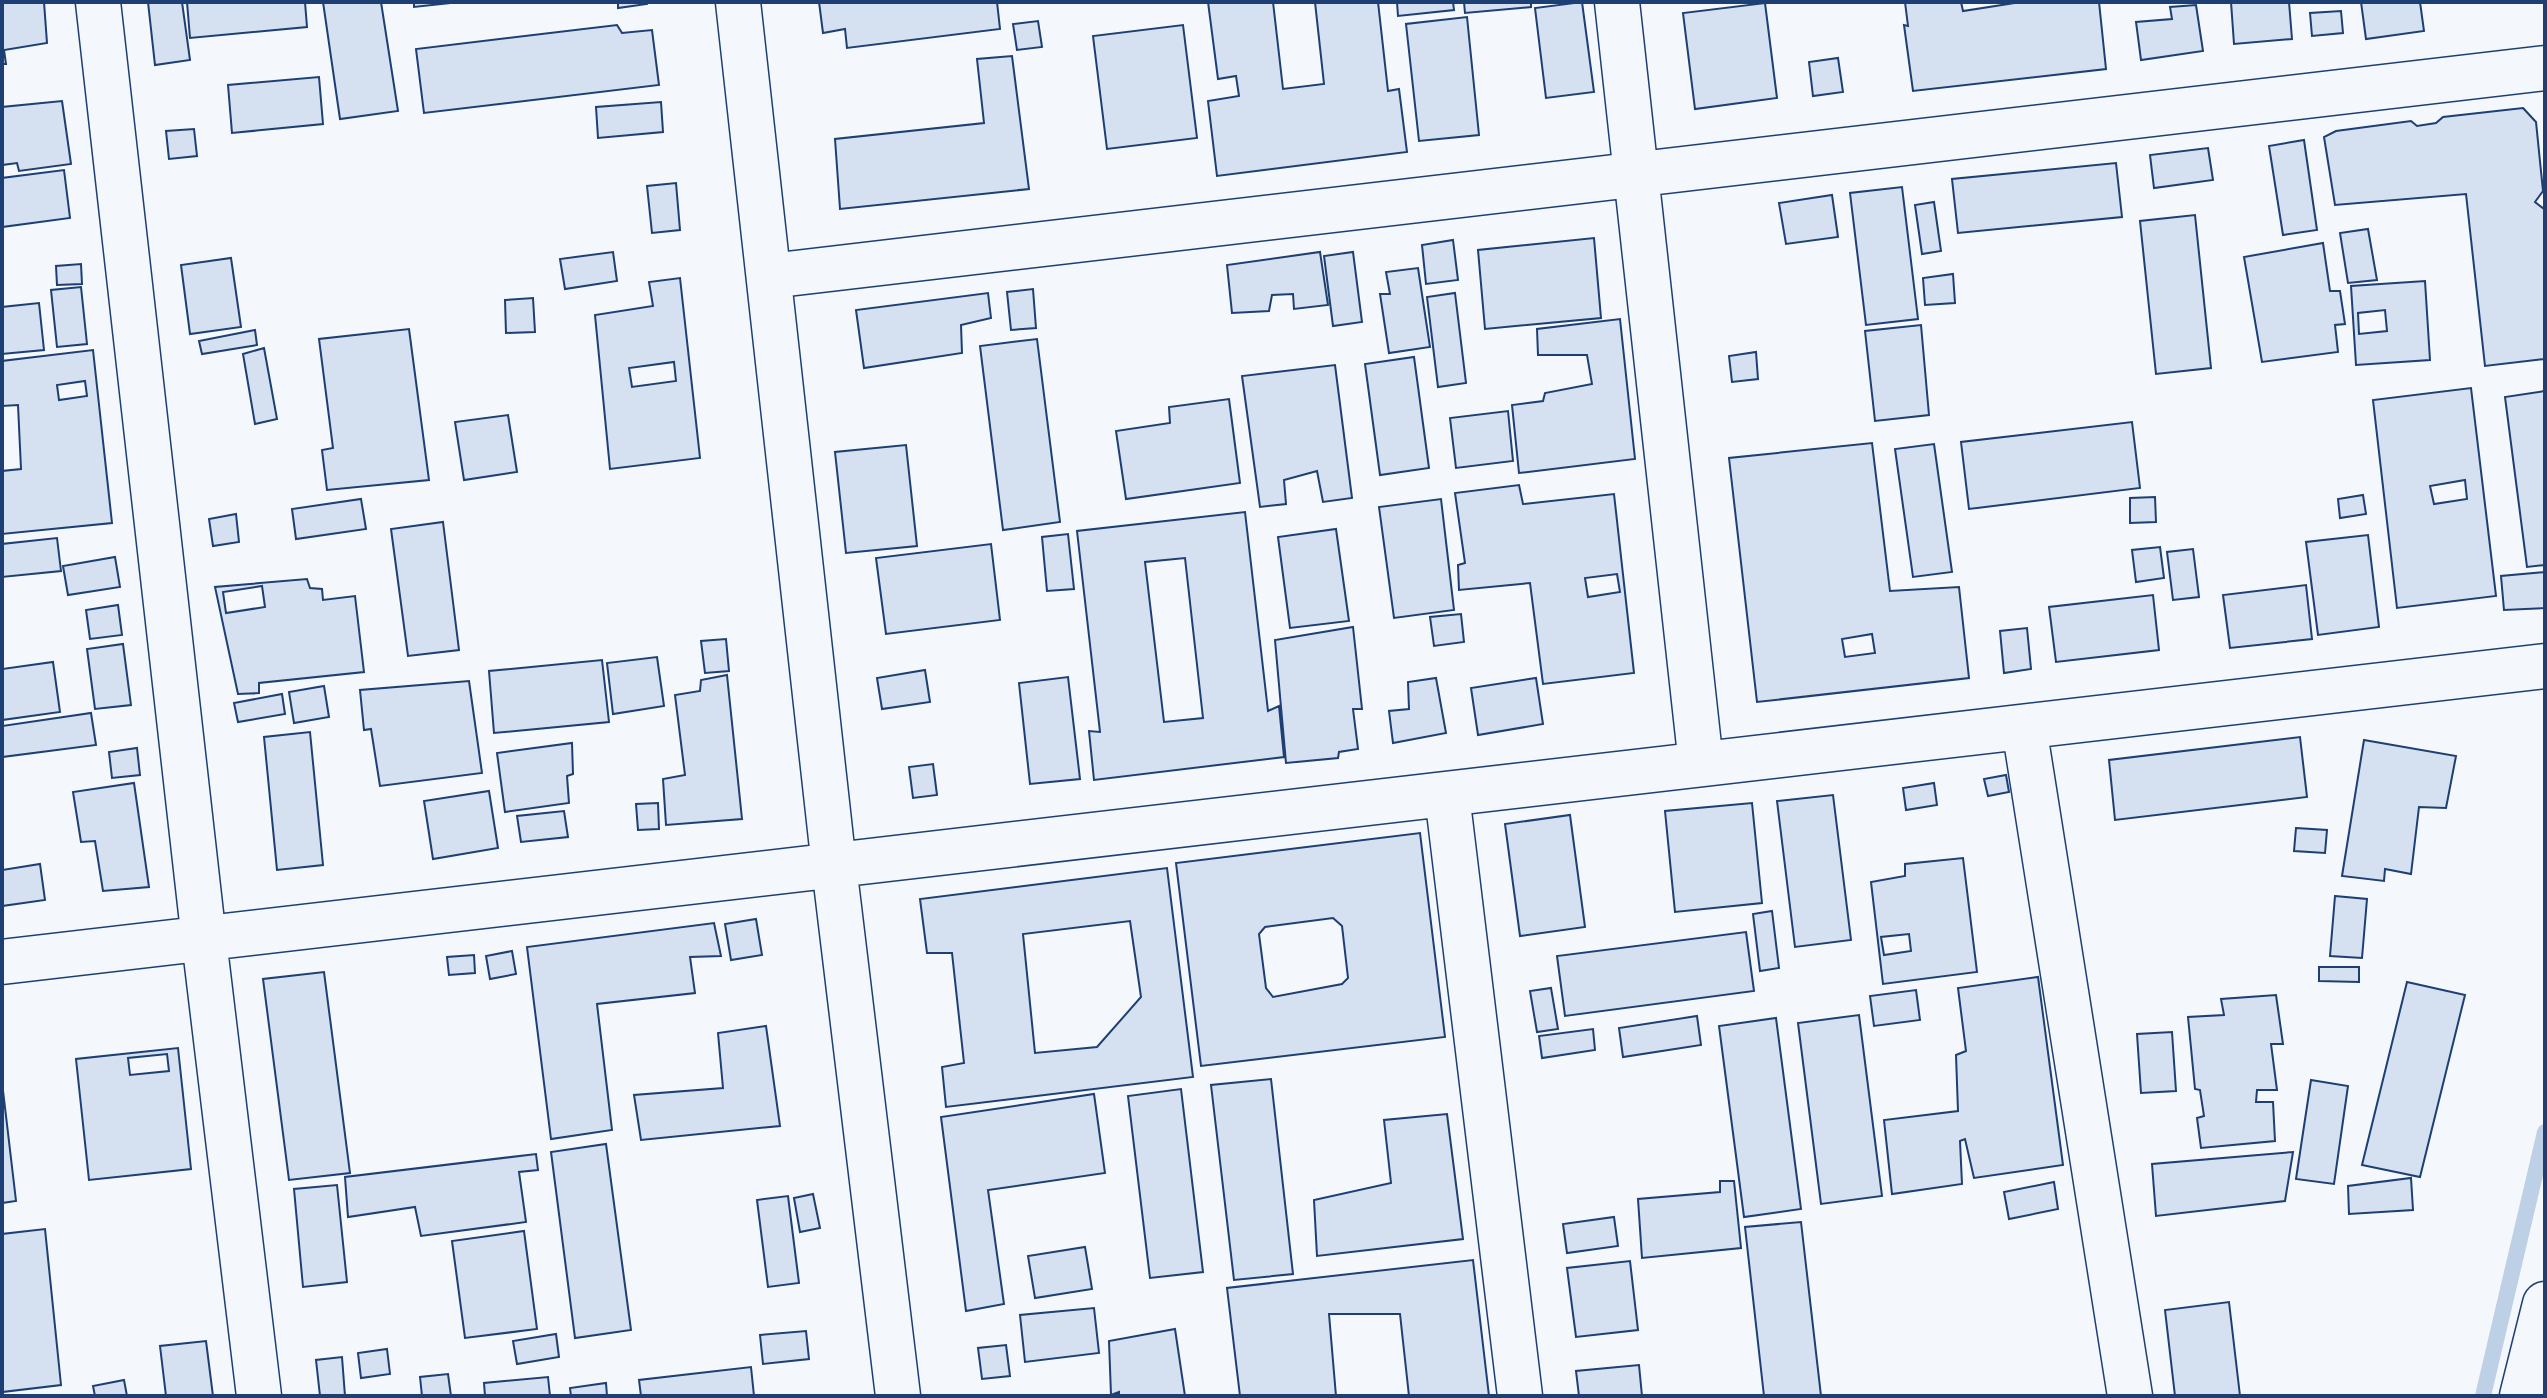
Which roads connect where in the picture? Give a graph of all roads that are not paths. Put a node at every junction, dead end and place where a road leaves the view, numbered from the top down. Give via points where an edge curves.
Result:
1 (98, 2) edge
2 (738, 2) edge
3 (1617, 2) edge
4 (2545, 68) edge
5 (1637, 175) junction
6 (770, 276) junction
7 (2545, 666) edge
8 (2024, 727) junction
9 (1701, 764) junction
10 (1447, 795) junction
11 (834, 866) junction
12 (204, 940) junction
13 (2, 962) edge
14 (2545, 1304) edge
15 (259, 1396) edge
16 (898, 1396) edge
17 (1520, 1396) edge
18 (2130, 1396) edge
19 (2522, 1396) edge

1 - 12 street
2 - 6 street
3 - 5 street
4 - 5 street
5 - 6 street
5 - 9 street
6 - 11 street
7 - 8 street
8 - 9 street
8 - 18 street
9 - 10 street
10 - 11 street
10 - 17 street
11 - 12 street
11 - 16 street
12 - 13 street
12 - 15 street
14 - 19 street

